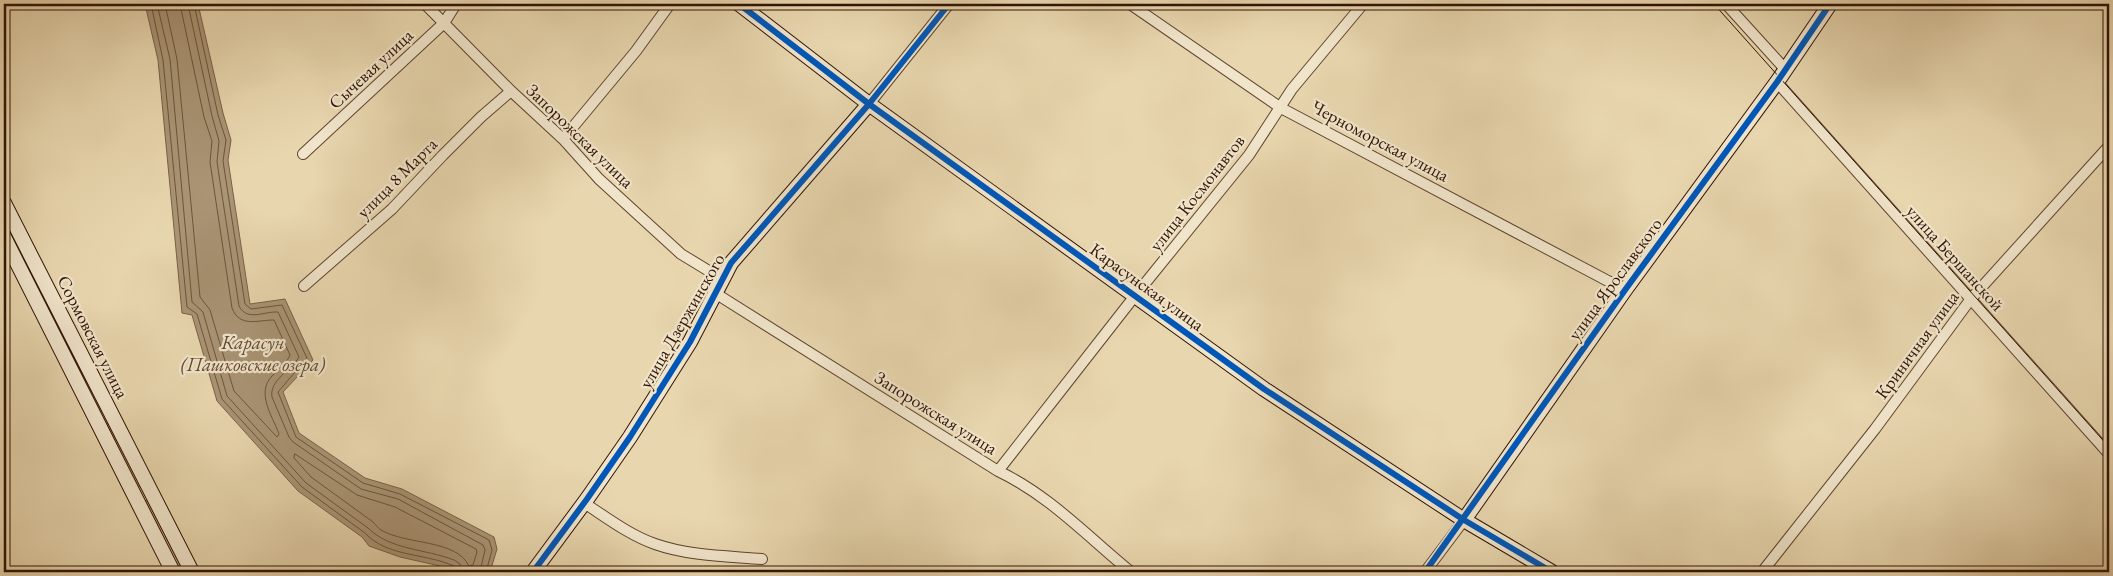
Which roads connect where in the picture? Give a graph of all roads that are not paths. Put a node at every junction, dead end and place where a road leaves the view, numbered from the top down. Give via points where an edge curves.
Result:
1 (425, 4) edge
2 (456, 4) edge
3 (670, 4) edge
4 (739, 4) edge
5 (949, 4) edge
6 (1130, 4) edge
7 (1363, 4) edge
8 (1726, 4) edge
9 (1830, 4) edge
10 (444, 23) junction
11 (1785, 69) junction
12 (1777, 82) junction
13 (511, 91) junction
14 (869, 104) junction
15 (1281, 108) junction
16 (563, 139) junction
17 (2109, 146) edge
18 (303, 154) dead end
19 (4, 203) edge
20 (4, 237) edge
21 (722, 279) junction
22 (304, 286) dead end
23 (1626, 290) junction
24 (715, 293) junction
25 (1134, 297) junction
26 (1970, 300) junction
27 (2109, 454) edge
28 (998, 471) junction
29 (148, 489) junction
30 (134, 496) junction
31 (584, 503) junction
32 (1464, 520) junction
33 (762, 559) dead end
34 (173, 572) edge
35 (192, 572) edge
36 (532, 572) edge
37 (1131, 572) edge
38 (1425, 572) edge
39 (1552, 572) edge
40 (1762, 572) edge

1 - 10 street, Запорожская улица
2 - 10 street, Сычевая улица
3 - 16 street via 636,51
4 - 14 street, Карасунская улица
5 - 14 street, улица Дзержинского
6 - 15 street, Черноморская улица
7 - 15 street, улица Космонавтов via 1292,89
8 - 11 street
9 - 11 street, улица Ярославского
10 - 13 street, Запорожская улица
10 - 18 street, Сычевая улица
11 - 12 street, улица Ярославского
12 - 23 street, улица Ярославского
12 - 26 street, улица Бершанской
13 - 16 street, Запорожская улица
13 - 22 street, улица 8 Марта via 443,154 392,209
14 - 21 street, улица Дзержинского via 731,263
14 - 25 street, Карасунская улица
15 - 23 street, Черноморская улица
15 - 25 street, улица Космонавтов via 1249,155
16 - 21 street, Запорожская улица via 599,179 681,254
17 - 26 street, Криничная улица
19 - 29 street, Сормовская улица
20 - 30 street, Сормовская улица
21 - 24 street, улица Дзержинского
23 - 32 street, улица Ярославского
24 - 28 street, Запорожская улица
24 - 31 street, улица Дзержинского via 690,342
25 - 28 street, улица Космонавтов
25 - 32 street, Карасунская улица via 1264,389
26 - 27 street, улица Бершанской
26 - 40 street, Криничная улица via 1876,429
28 - 37 street, Запорожская улица via 1069,517
29 - 30 street
29 - 35 street, Сормовская улица
30 - 34 street, Сормовская улица
31 - 33 street via 654,543 709,555
31 - 36 street, улица Дзержинского
32 - 38 street, улица Ярославского
32 - 39 street, Карасунская улица

